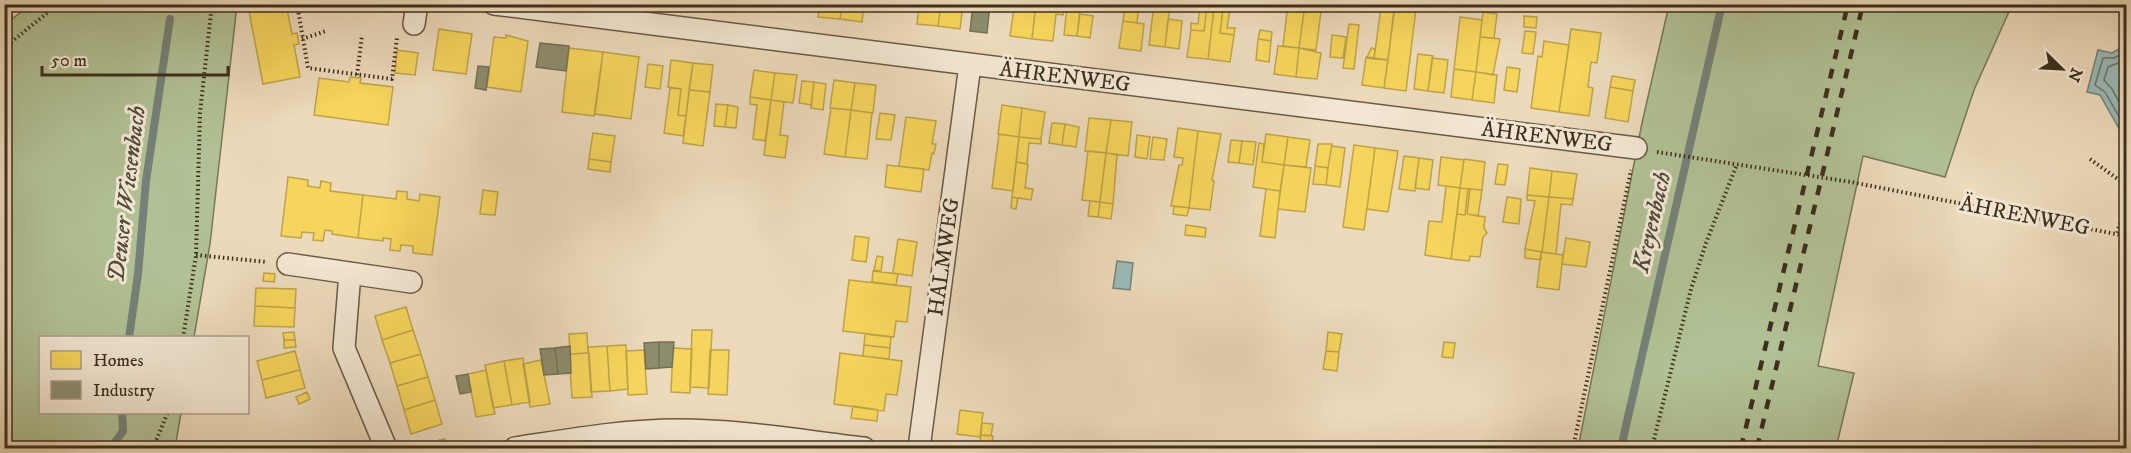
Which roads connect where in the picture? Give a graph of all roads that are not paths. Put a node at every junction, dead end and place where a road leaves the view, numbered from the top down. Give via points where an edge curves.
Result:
1 (494, 4) edge
2 (970, 65) junction
3 (1636, 148) road end
4 (288, 264) road end
5 (350, 273) junction
6 (411, 282) dead end
7 (386, 448) edge
8 (514, 448) edge
9 (864, 448) edge
10 (919, 448) edge

1 - 2 street, ÄHRENWEG
2 - 3 street, ÄHRENWEG
2 - 10 street, HALMWEG
4 - 5 street
5 - 6 street
5 - 7 street via 344,348
8 - 9 street via 594,435 678,430

